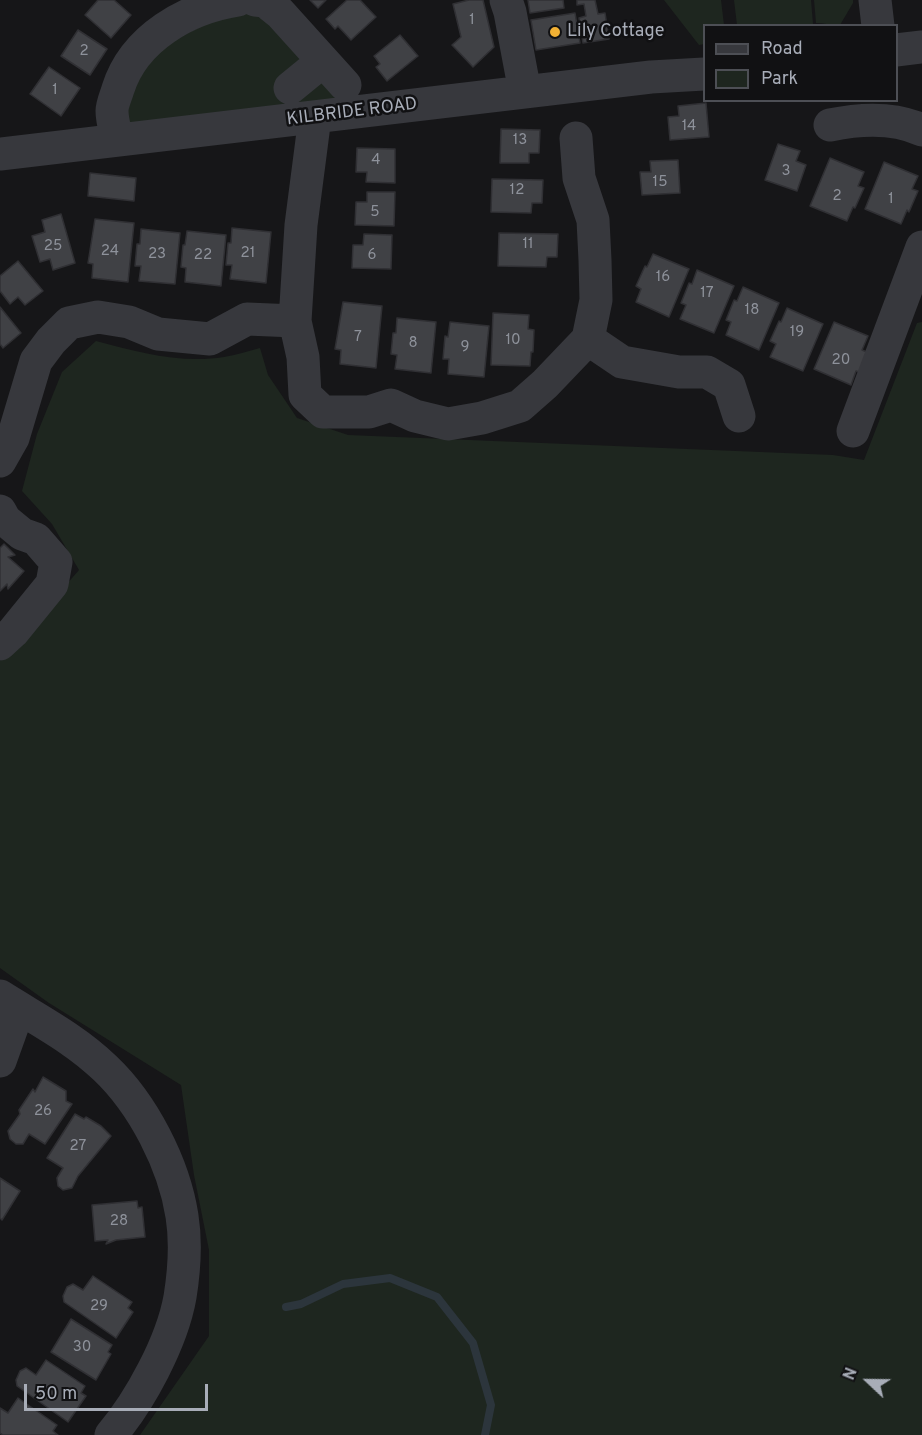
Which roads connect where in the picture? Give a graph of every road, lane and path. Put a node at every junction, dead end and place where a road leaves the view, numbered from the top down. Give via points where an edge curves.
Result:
1 (238, 0) edge
2 (255, 0) edge
3 (506, 0) edge
4 (875, 0) edge
5 (878, 24) edge
6 (922, 47) edge
7 (898, 50) edge
8 (323, 61) junction
9 (703, 74) edge
10 (345, 85) dead end
11 (290, 88) dead end
12 (525, 92) junction
13 (878, 111) edge
14 (315, 117) junction
15 (830, 125) dead end
16 (922, 130) edge
17 (576, 138) dead end
18 (117, 139) junction
19 (0, 154) edge
20 (922, 247) edge
21 (295, 321) junction
22 (588, 339) junction
23 (739, 416) dead end
24 (853, 431) dead end
25 (0, 461) edge
26 (0, 511) edge
27 (0, 644) edge
28 (9, 1002) edge
29 (0, 1061) edge
30 (111, 1435) edge

1 - 18 street via 176,22 146,42 131,60 112,110
2 - 8 street via 280,13
3 - 12 street
4 - 5 street
6 - 7 street
8 - 10 street
8 - 11 street
9 - 12 street, KILBRIDE ROAD
12 - 14 street, KILBRIDE ROAD
13 - 15 street
13 - 16 street
14 - 18 street, KILBRIDE ROAD
14 - 21 street via 301,225
17 - 22 street via 579,178 593,220 596,300
18 - 19 street, KILBRIDE ROAD
20 - 24 street
21 - 22 street via 303,357 305,394 323,412 369,412 391,405 448,424 520,406
21 - 25 street via 247,320 210,339 158,334 129,322 98,317 69,323 36,361 13,438
22 - 23 street via 622,362 679,372 707,372 729,385
26 - 27 street via 22,534 36,539 56,562 52,584
28 - 29 street
28 - 30 street via 71,1039 106,1069 136,1104 157,1140 182,1216 180,1298 170,1329 148,1381

